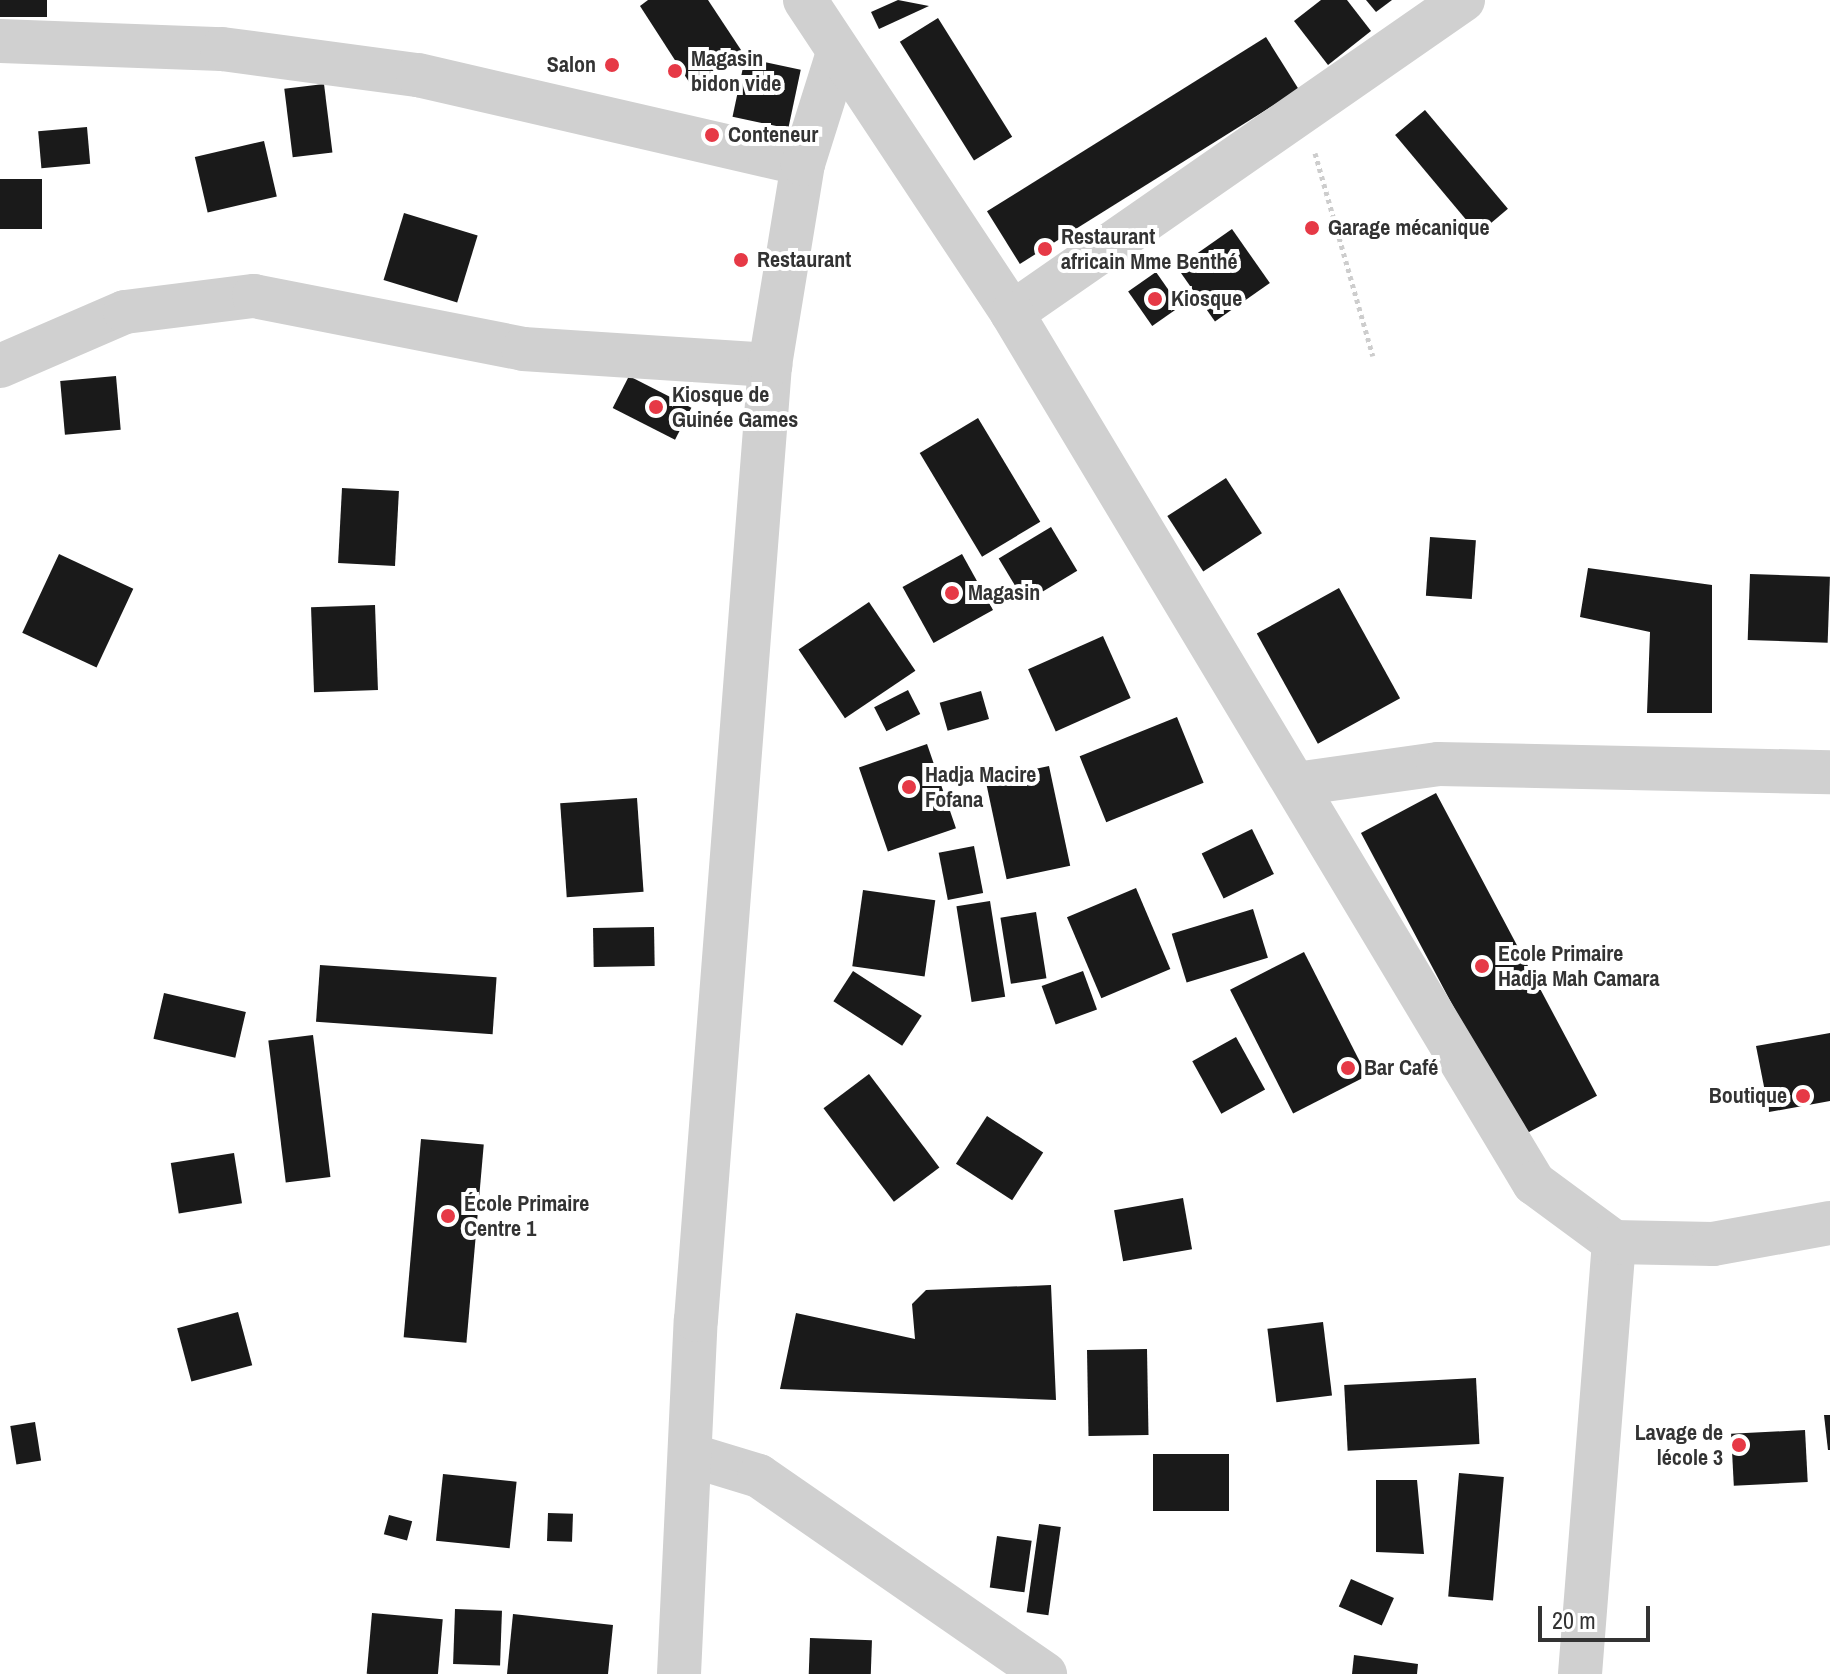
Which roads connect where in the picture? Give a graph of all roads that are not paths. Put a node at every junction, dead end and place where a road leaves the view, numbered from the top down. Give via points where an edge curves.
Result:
1 (805, 0) edge
2 (1463, 0) edge
3 (0, 41) edge
4 (837, 56) junction
5 (803, 164) junction
6 (1012, 313) junction
7 (770, 365) junction
8 (0, 366) edge
9 (1830, 772) edge
10 (1296, 784) junction
11 (1830, 1223) edge
12 (1614, 1242) junction
13 (690, 1455) junction
14 (679, 1674) edge
15 (1045, 1674) edge
16 (1580, 1674) edge

1 - 4 street
2 - 6 street via 1304,117
3 - 5 street via 222,49 418,75
4 - 5 street
4 - 6 street
5 - 7 street
6 - 10 street
7 - 8 street via 523,349 254,296 125,312
7 - 13 street
9 - 10 street via 1438,764
10 - 12 street via 1534,1183
11 - 12 street via 1713,1244
12 - 16 street
13 - 14 street
13 - 15 street via 759,1476

